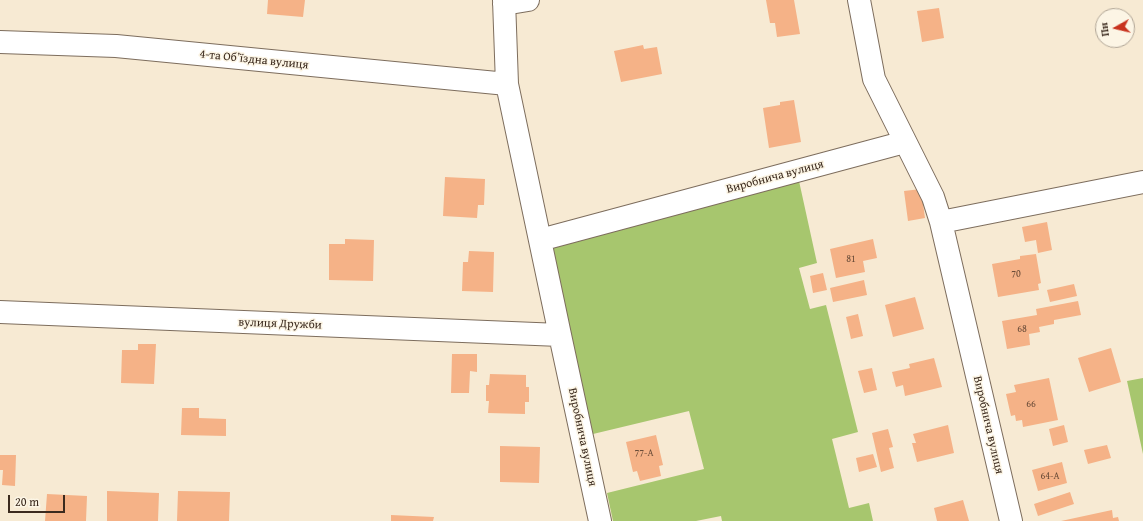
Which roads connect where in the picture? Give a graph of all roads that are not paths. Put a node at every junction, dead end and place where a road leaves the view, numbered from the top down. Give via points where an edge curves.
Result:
1 (528, 0) edge
2 (859, 0) edge
3 (504, 2) edge
4 (0, 42) edge
5 (508, 84) junction
6 (906, 142) junction
7 (1143, 182) edge
8 (941, 222) junction
9 (540, 240) junction
10 (0, 312) edge
11 (560, 335) junction
12 (600, 521) edge
13 (1011, 521) edge

1 - 3 street
2 - 6 street via 874,79
3 - 5 street
4 - 5 street, 4-та Обʼїздна вулиця via 116,46
5 - 9 street
6 - 8 street, Виробнича вулиця via 933,196
6 - 9 street, Виробнича вулиця
7 - 8 street
8 - 13 street, Виробнича вулиця
9 - 11 street, Виробнича вулиця
10 - 11 street, вулиця Дружби
11 - 12 street, Виробнича вулиця

